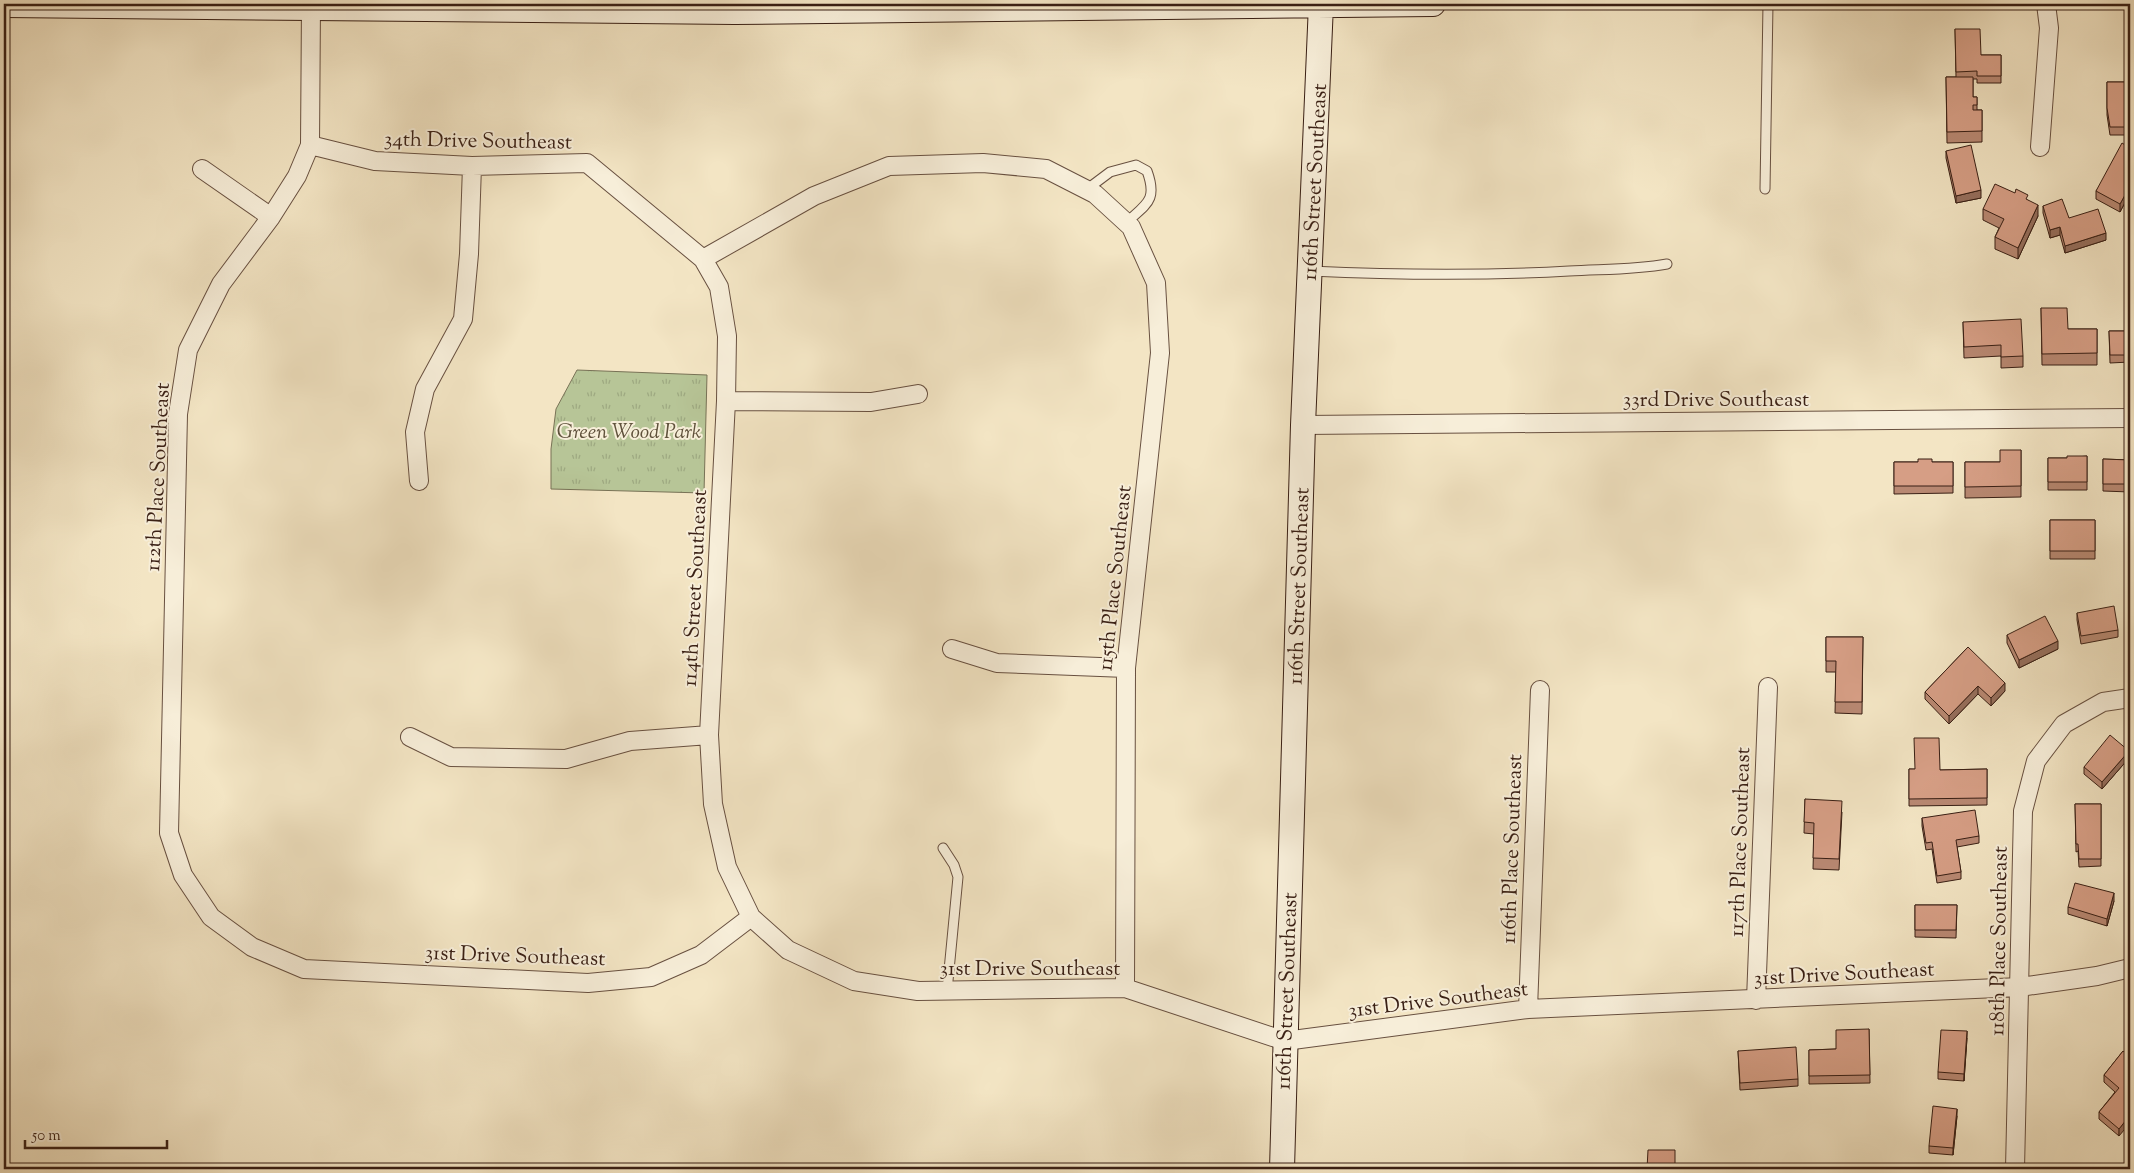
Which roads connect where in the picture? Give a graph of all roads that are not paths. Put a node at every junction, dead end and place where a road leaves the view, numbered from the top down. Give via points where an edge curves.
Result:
1 (54, 4) edge
2 (1322, 4) edge
3 (1433, 4) edge
4 (1768, 4) edge
5 (2046, 4) edge
6 (4, 5) edge
7 (311, 6) edge
8 (310, 145) junction
9 (2040, 147) dead end
10 (472, 166) junction
11 (202, 169) dead end
12 (1766, 189) dead end
13 (1090, 192) junction
14 (271, 217) junction
15 (1126, 223) junction
16 (703, 259) junction
17 (1667, 264) dead end
18 (1310, 271) junction
19 (918, 394) dead end
20 (726, 401) junction
21 (2130, 418) edge
22 (1303, 425) junction
23 (419, 481) dead end
24 (952, 649) dead end
25 (1126, 668) junction
26 (1768, 687) dead end
27 (1540, 690) dead end
28 (2130, 698) edge
29 (709, 735) junction
30 (410, 737) dead end
31 (943, 848) dead end
32 (211, 917) joint
33 (751, 917) junction
34 (2130, 968) edge
35 (2020, 987) junction
36 (1126, 988) junction
37 (947, 991) junction
38 (1756, 1000) junction
39 (1528, 1009) junction
40 (1285, 1041) junction
41 (1282, 1169) edge
42 (2015, 1169) edge

1 - 6 street
1 - 7 street
2 - 3 street
2 - 7 street via 735,12
2 - 18 street, 116th Street Southeast
4 - 12 lane
5 - 9 street via 2049,28
7 - 8 street, 112th Place Southeast
8 - 10 street, 34th Drive Southeast via 375,161
8 - 14 street, 112th Place Southeast via 297,176
10 - 16 street, 34th Drive Southeast via 587,163
10 - 23 street via 463,319 425,389 415,432
11 - 14 street
13 - 15 street, 115th Place Southeast
13 - 15 lane via 1110,172 1136,165 1147,171 1152,186 1150,201
13 - 16 street via 1046,169 984,163 888,166 814,196
14 - 32 street, 112th Place Southeast via 221,284 188,350 178,414 169,833 183,875
15 - 25 street, 115th Place Southeast via 1156,283 1160,353
16 - 20 street, 114th Street Southeast via 719,286 727,336
17 - 18 lane via 1636,270 1483,274
18 - 22 street, 116th Street Southeast
19 - 20 street via 871,402
20 - 29 street, 114th Street Southeast
21 - 22 street, 33rd Drive Southeast
22 - 40 street, 116th Street Southeast
24 - 25 street via 996,663
25 - 36 street, 115th Place Southeast
26 - 38 street, 117th Place Southeast
27 - 39 street, 116th Place Southeast
28 - 35 street, 118th Place Southeast via 2103,702 2064,724 2036,761 2023,811
29 - 30 street via 630,741 566,759 450,757
29 - 33 street, 114th Street Southeast via 713,804 727,867
31 - 37 lane via 958,877
32 - 33 street, 31st Drive Southeast via 252,947 304,969 588,983 651,976 702,955
33 - 37 street, 31st Drive Southeast via 788,950 854,981 918,991
34 - 35 street, 31st Drive Southeast
35 - 38 street, 31st Drive Southeast
35 - 42 street, 118th Place Southeast
36 - 37 street, 31st Drive Southeast
36 - 40 street, 31st Drive Southeast
38 - 39 street, 31st Drive Southeast
39 - 40 street, 31st Drive Southeast
40 - 41 street, 116th Street Southeast

